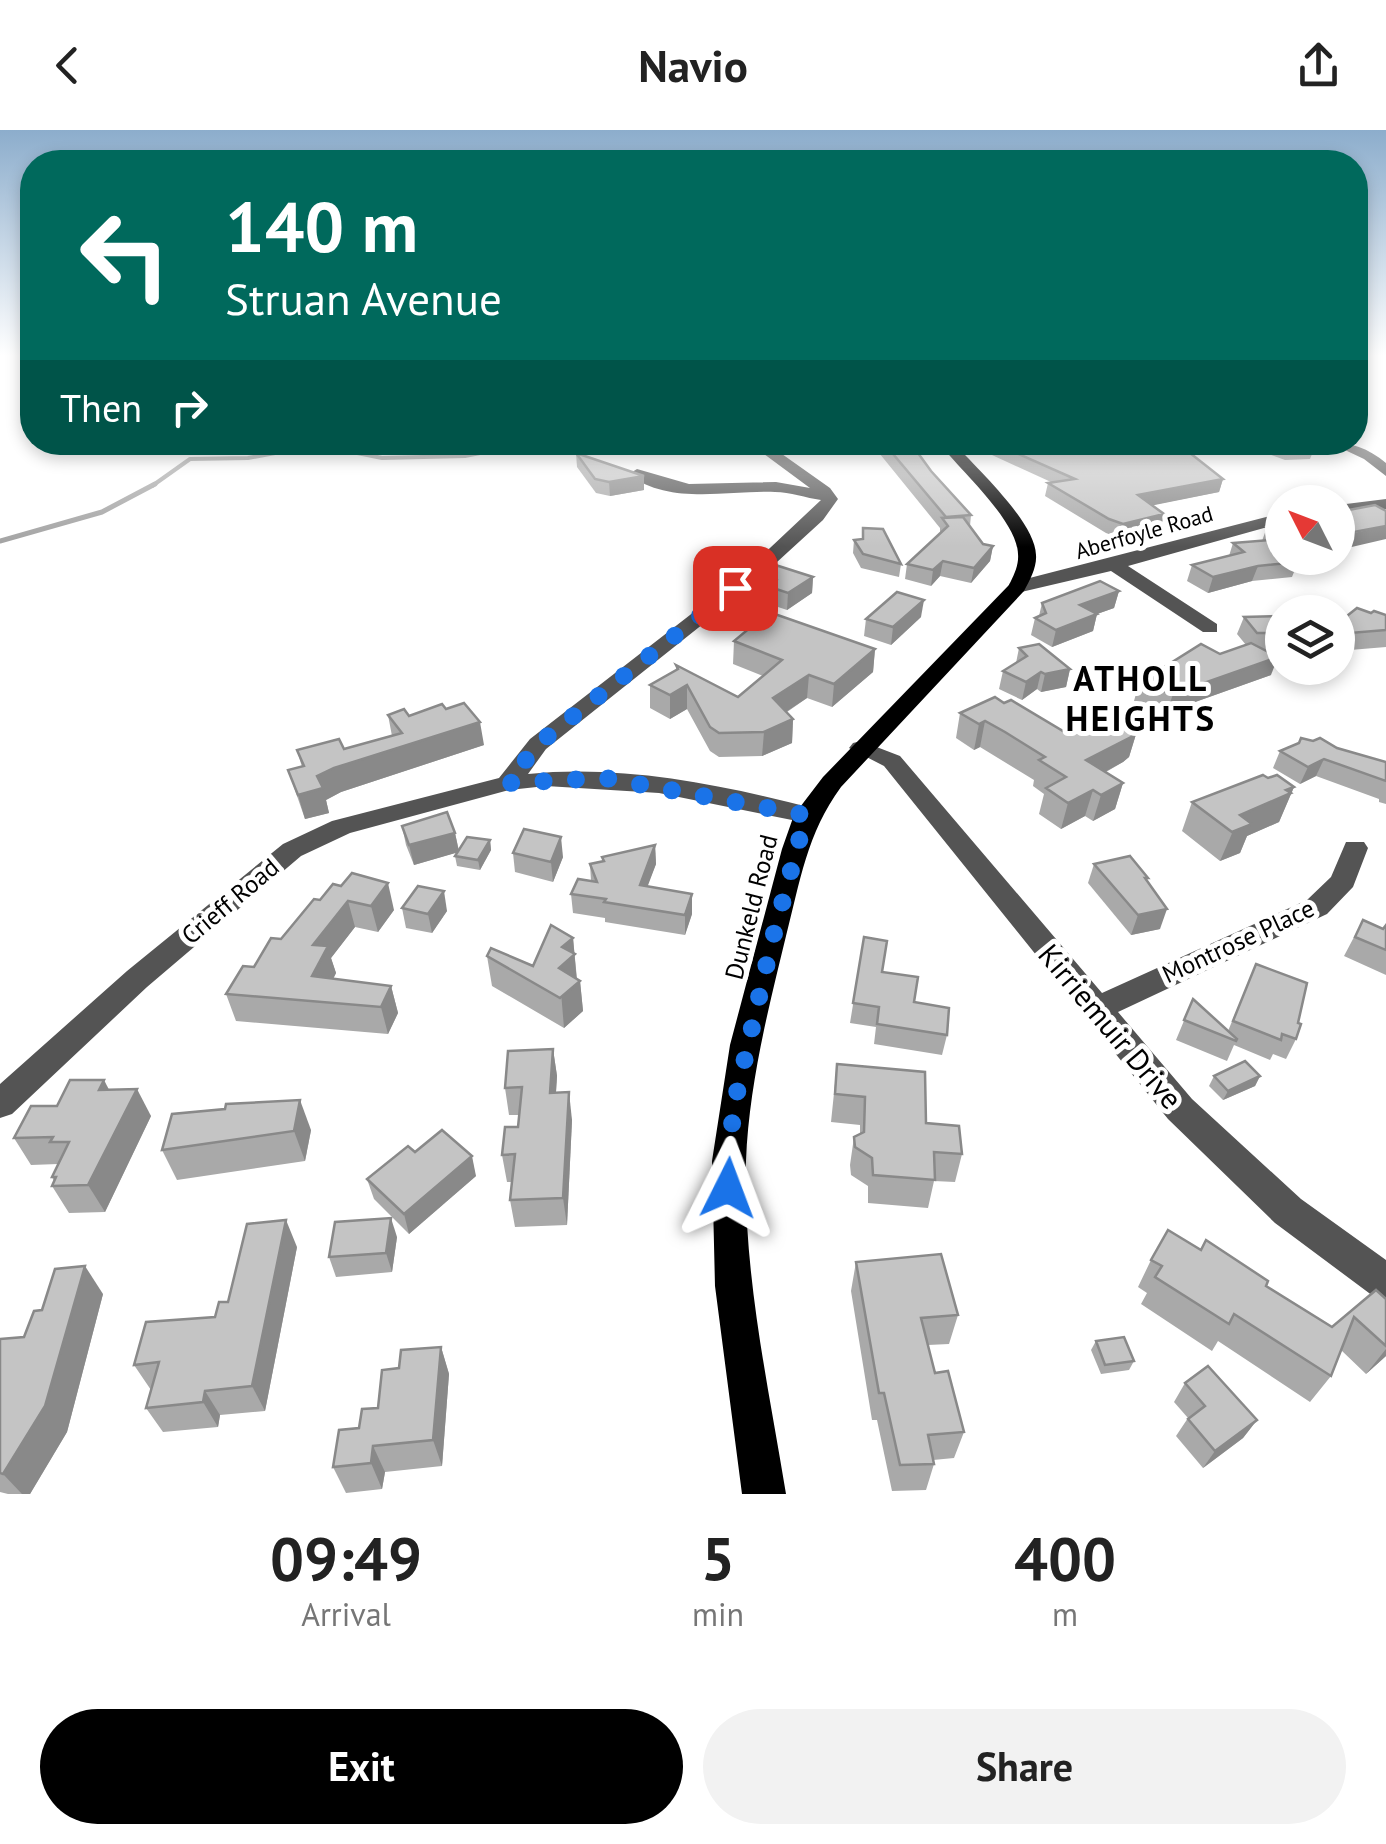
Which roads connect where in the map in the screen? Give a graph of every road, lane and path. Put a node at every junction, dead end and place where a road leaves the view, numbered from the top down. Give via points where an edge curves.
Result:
1 (772, 455) edge
2 (956, 455) edge
3 (1366, 455) edge
4 (1386, 471) edge
5 (637, 474) edge
6 (827, 495) junction
7 (1386, 504) edge
8 (1355, 508) edge
9 (1265, 523) edge
10 (1114, 565) junction
11 (1017, 587) junction
12 (1210, 628) dead end
13 (861, 748) junction
14 (508, 783) junction
15 (806, 815) junction
16 (1354, 848) dead end
17 (1095, 1009) junction
18 (0, 1104) edge
19 (1386, 1284) edge
20 (764, 1494) edge

1 - 6 street
2 - 11 main road via 1026,545
3 - 4 street
5 - 6 street via 698,492 776,488
6 - 14 street via 826,510 780,552 538,744
7 - 8 street
9 - 10 street, Aberfoyle Road
10 - 11 street, Aberfoyle Road
10 - 12 street
11 - 13 main road, Dunkeld Road
13 - 15 main road, Dunkeld Road
13 - 17 street, Kirriemuir Drive via 892,761
14 - 15 street, Crieff Road via 605,778
14 - 18 street, Crieff Road via 341,827 292,850
15 - 20 main road, Dunkeld Road via 733,1110 729,1160 732,1253
16 - 17 street, Montrose Place via 1343,882 1318,908
17 - 19 street, Kirriemuir Drive via 1180,1109 1247,1173

